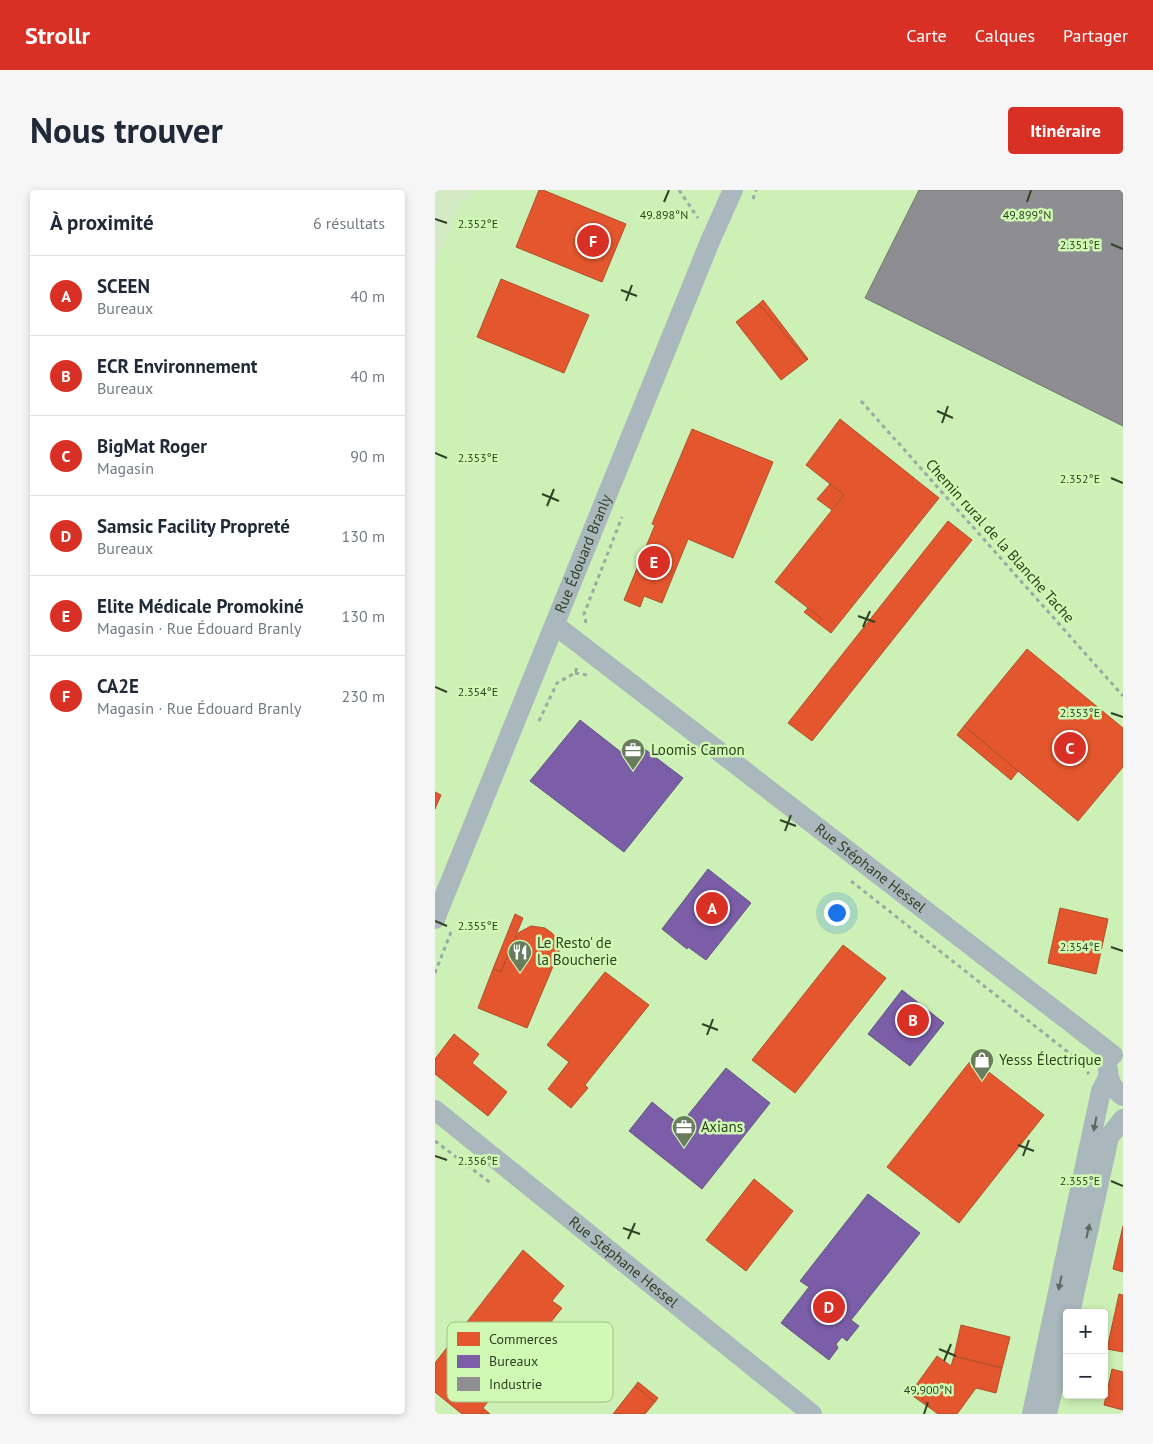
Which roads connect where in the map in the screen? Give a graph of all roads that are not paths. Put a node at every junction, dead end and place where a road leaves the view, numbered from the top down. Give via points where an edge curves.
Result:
1 (733, 190) edge
2 (555, 625) junction
3 (435, 919) edge
4 (1118, 1051) edge
5 (1099, 1076) junction
6 (1123, 1096) edge
7 (435, 1110) edge
8 (1123, 1119) edge
9 (1071, 1309) edge
10 (1063, 1344) edge
11 (812, 1414) edge
12 (1032, 1414) edge
13 (1047, 1414) edge

1 - 2 street, Rue Édouard Branly
2 - 3 street, Rue Édouard Branly
2 - 4 street, Rue Stéphane Hessel
4 - 5 street
5 - 6 street
5 -> 12 street via 1101,1091
7 - 11 street, Rue Stéphane Hessel
9 -> 8 street via 1109,1137
10 - 13 street

